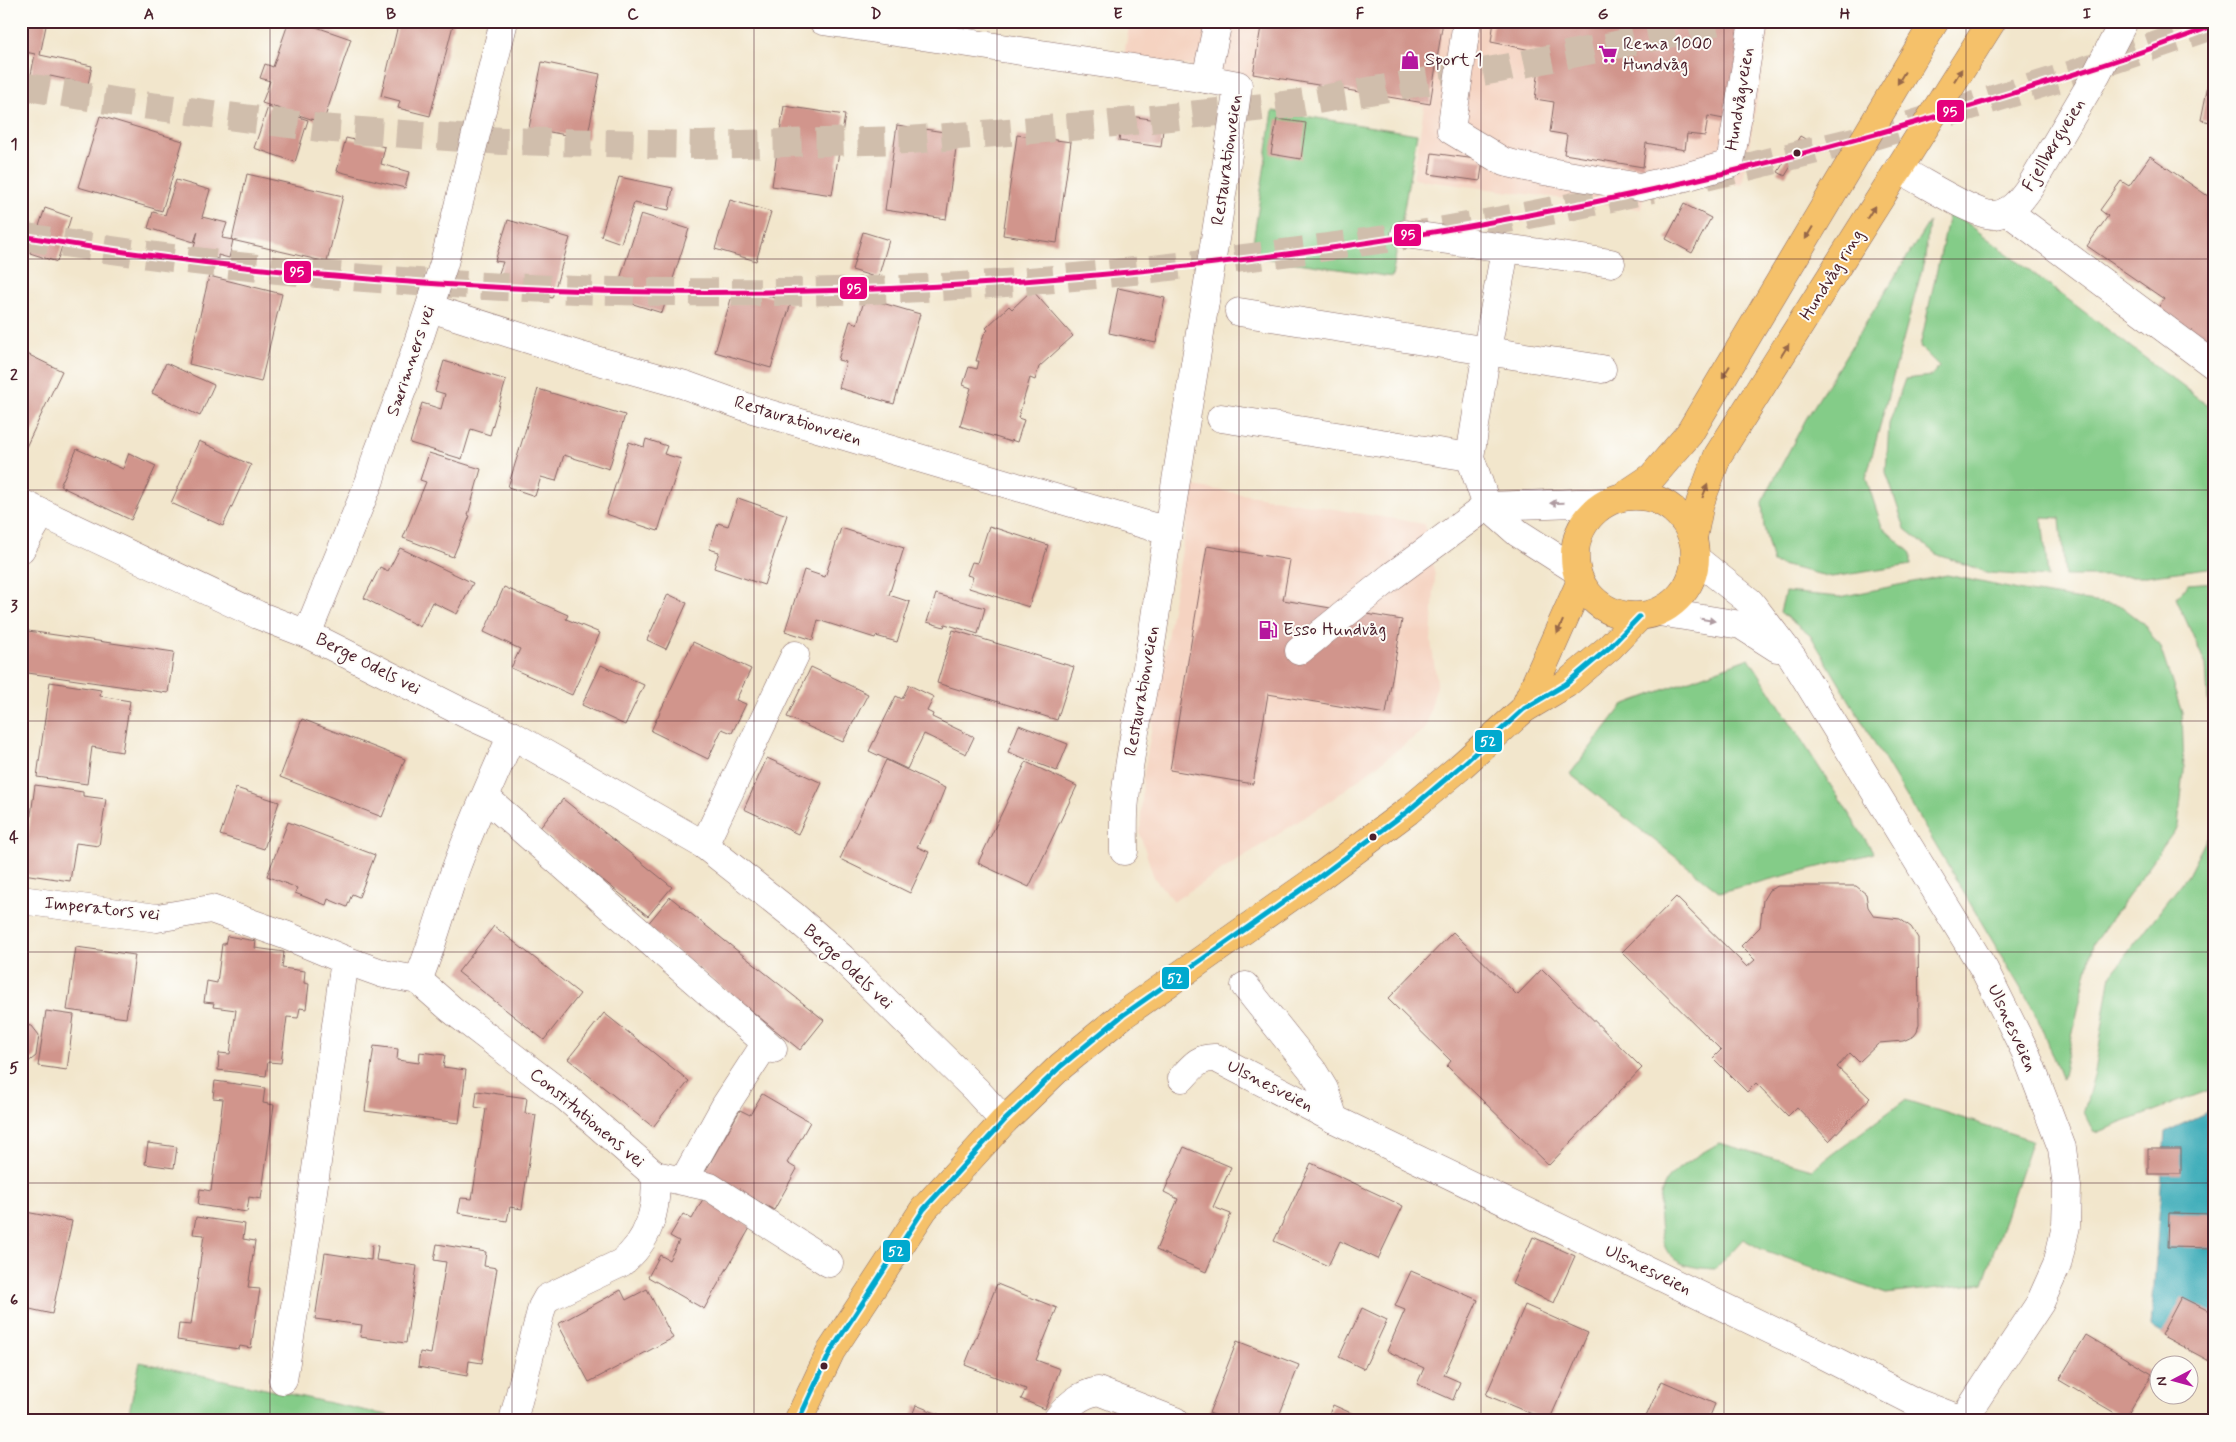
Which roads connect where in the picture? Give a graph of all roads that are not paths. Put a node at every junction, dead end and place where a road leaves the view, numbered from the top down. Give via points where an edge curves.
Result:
1 (504, 21) edge
2 (823, 21) edge
3 (1218, 21) edge
4 (1466, 21) edge
5 (1753, 21) edge
6 (1935, 21) edge
7 (1992, 21) edge
8 (2124, 21) edge
9 (1206, 79) junction
10 (1898, 169) junction
11 (2007, 211) junction
12 (1405, 234) dead end
13 (1506, 250) junction
14 (1611, 263) dead end
15 (430, 308) junction
16 (1239, 312) dead end
17 (1487, 350) junction
18 (2215, 366) edge
19 (1602, 370) dead end
20 (1221, 418) dead end
21 (1470, 457) junction
22 (1614, 499) junction
23 (1487, 506) junction
24 (32, 508) edge
25 (1167, 531) junction
26 (1694, 548) junction
27 (21, 549) edge
28 (1578, 576) junction
29 (1649, 614) junction
30 (307, 634) junction
31 (1299, 651) dead end
32 (795, 655) dead end
33 (1793, 658) junction
34 (1524, 709) junction
35 (512, 735) junction
36 (486, 798) junction
37 (704, 845) junction
38 (1124, 851) dead end
39 (21, 900) edge
40 (345, 960) junction
41 (418, 980) junction
42 (1245, 986) dead end
43 (1182, 1078) dead end
44 (1334, 1119) junction
45 (1004, 1121) junction
46 (655, 1175) junction
47 (684, 1180) junction
48 (829, 1264) dead end
49 (283, 1380) dead end
50 (1962, 1420) edge
51 (513, 1421) edge
52 (798, 1421) edge
53 (1056, 1421) edge
54 (1175, 1421) edge

1 - 15 street, Særimners vei via 456,219
2 - 9 street, Restaurationveien
3 - 9 street
4 - 5 street, Hundvågveien via 1451,130 1504,162 1640,187 1730,164
6 -> 22 main road via 1689,434 1652,477
10 -> 7 main road, Hundvåg ring
8 - 11 street, Fjellbergveien via 2022,200
9 - 25 street, Restaurationveien via 1238,86
10 - 11 street via 1976,211 1993,215
26 -> 10 main road, Hundvåg ring via 1700,503 1718,455
11 - 18 street
12 - 13 street
13 - 14 street
13 - 17 street
15 - 25 street, Restaurationveien via 685,385 746,407
15 - 30 street, Særimners vei via 370,480
16 - 17 street
17 - 19 street
17 - 21 street
20 - 21 street
21 - 23 street
22 -> 23 street
22 - 26 main road via 1639,495 1656,499 1671,508 1683,520
22 - 28 main road via 1592,513 1582,526 1575,541
23 - 28 street
23 - 31 street via 1392,576
24 - 27 street
24 - 30 street, Berge Odels vei via 249,611
25 - 38 street, Restaurationveien via 1148,670 1128,771
26 - 29 main road via 1693,575 1685,590 1674,603
26 - 33 street, Ulsnesveien via 1750,602
28 - 29 main road via 1590,597 1602,608 1618,615
28 -> 34 main road
29 -> 33 street, Ulsnesveien via 1741,625
29 - 34 main road via 1566,684
30 - 35 street, Berge Odels vei
32 - 37 street
33 - 50 street, Ulsnesveien via 1984,969 2025,1051 2062,1148 2067,1187 2066,1226 2057,1265 2040,1303
34 - 45 main road via 1408,811 1123,1015 1061,1066
35 - 36 street
35 - 37 street, Berge Odels vei
36 - 41 street via 452,880 431,950
36 - 47 street via 770,1046 725,1106
37 - 45 street, Berge Odels vei via 842,958
39 - 40 street, Imperators vei via 157,918 211,909
40 - 41 street via 384,974
40 - 49 street
41 - 46 street, Constitutionens vei via 568,1099
42 - 44 street, Ulsnesveien via 1313,1071 1324,1089
43 - 44 street, Ulsnesveien via 1196,1062 1216,1058
44 - 50 street, Ulsnesveien via 1823,1354 1915,1402
45 - 52 main road via 924,1209 831,1351
46 - 47 street
46 - 51 street, Constitutionens vei via 656,1199 651,1222 629,1258 547,1298
47 - 48 street via 710,1187
53 - 54 street via 1076,1399 1098,1391

